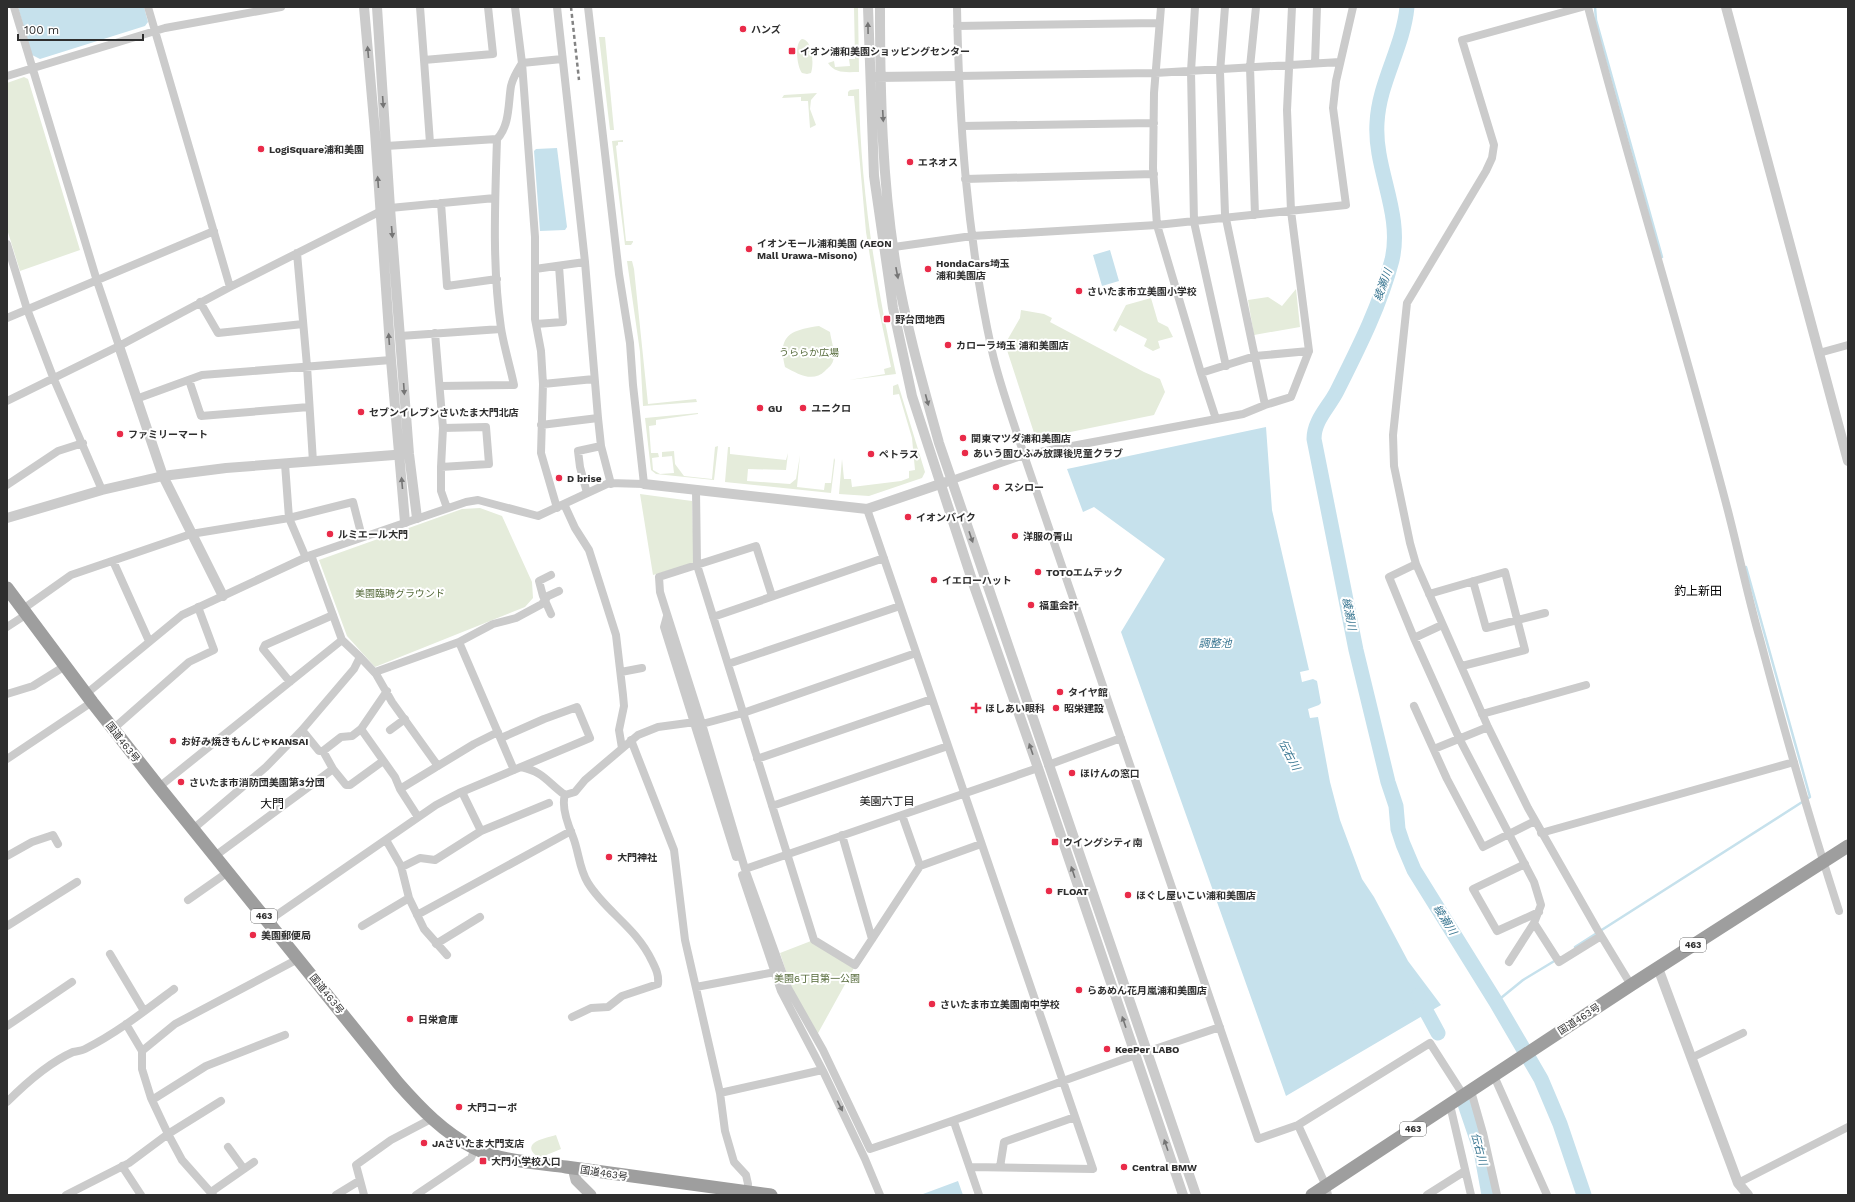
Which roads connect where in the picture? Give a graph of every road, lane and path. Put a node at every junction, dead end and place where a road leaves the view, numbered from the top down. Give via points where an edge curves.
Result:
1 (14, 7) edge
2 (148, 7) edge
3 (281, 7) edge
4 (364, 7) edge
5 (377, 7) edge
6 (420, 7) edge
7 (488, 7) edge
8 (515, 7) edge
9 (557, 7) edge
10 (588, 7) edge
11 (868, 7) edge
12 (880, 7) edge
13 (957, 7) edge
14 (1161, 7) edge
15 (1195, 7) edge
16 (1225, 7) edge
17 (1256, 7) edge
18 (1292, 7) edge
19 (1317, 7) edge
20 (1353, 7) edge
21 (1582, 7) edge
22 (1588, 7) edge
23 (1726, 7) edge
24 (1159, 23) junction
25 (957, 26) junction
26 (155, 31) junction
27 (562, 59) junction
28 (424, 60) junction
29 (1340, 62) junction
30 (522, 63) junction
31 (1315, 63) junction
32 (1289, 65) junction
33 (1250, 67) junction
34 (33, 68) junction
35 (1220, 69) junction
36 (1191, 71) junction
37 (1155, 73) junction
38 (7, 76) edge
39 (958, 76) junction
40 (869, 77) junction
41 (880, 77) junction
42 (1154, 123) junction
43 (962, 126) junction
44 (497, 139) junction
45 (430, 143) junction
46 (386, 146) junction
47 (1154, 174) junction
48 (965, 178) junction
49 (495, 198) junction
50 (441, 203) junction
51 (385, 210) junction
52 (1291, 211) junction
53 (1255, 215) junction
54 (1225, 218) junction
55 (1194, 222) junction
56 (1157, 225) junction
57 (214, 231) junction
58 (972, 236) junction
59 (7, 244) edge
60 (894, 247) junction
61 (297, 253) junction
62 (585, 262) junction
63 (559, 266) junction
64 (535, 268) junction
65 (497, 279) junction
66 (97, 281) junction
67 (230, 287) junction
68 (200, 302) junction
69 (27, 309) junction
70 (7, 318) edge
71 (303, 324) junction
72 (536, 324) junction
73 (501, 328) junction
74 (435, 333) junction
75 (400, 336) junction
76 (1848, 345) edge
77 (119, 346) junction
78 (1309, 351) junction
79 (1819, 353) junction
80 (1255, 356) junction
81 (391, 360) junction
82 (307, 366) junction
83 (1226, 366) junction
84 (1201, 373) junction
85 (53, 377) junction
86 (594, 379) junction
87 (189, 380) junction
88 (543, 384) junction
89 (440, 386) junction
90 (8, 398) edge
91 (136, 398) junction
92 (1265, 405) junction
93 (310, 407) junction
94 (598, 418) junction
95 (1216, 419) junction
96 (541, 425) junction
97 (443, 428) junction
98 (83, 443) junction
99 (601, 446) junction
100 (404, 454) junction
101 (1024, 455) junction
102 (1848, 461) edge
103 (313, 462) junction
104 (285, 464) junction
105 (441, 467) junction
106 (163, 476) junction
107 (952, 480) junction
108 (611, 484) junction
109 (644, 484) junction
110 (940, 484) junction
111 (7, 485) edge
112 (102, 490) junction
113 (696, 490) junction
114 (587, 493) junction
115 (560, 506) junction
116 (447, 508) junction
117 (867, 509) junction
118 (7, 518) edge
119 (288, 518) junction
120 (417, 518) junction
121 (405, 522) junction
122 (191, 534) junction
123 (362, 537) junction
124 (308, 556) junction
125 (884, 558) junction
126 (113, 561) junction
127 (1416, 564) junction
128 (697, 565) junction
129 (551, 575) dead end
130 (1473, 581) junction
131 (7, 588) edge
132 (559, 591) dead end
133 (1429, 594) junction
134 (223, 596) junction
135 (772, 596) junction
136 (546, 600) junction
137 (900, 606) junction
138 (198, 607) junction
139 (25, 612) junction
140 (1544, 613) dead end
141 (551, 614) dead end
142 (333, 615) junction
143 (713, 617) junction
144 (1518, 620) junction
145 (1442, 625) junction
146 (7, 627) edge
147 (1414, 638) junction
148 (342, 640) junction
149 (149, 641) junction
150 (459, 642) junction
151 (916, 653) junction
152 (360, 658) junction
153 (728, 664) junction
154 (65, 666) junction
155 (1462, 666) junction
156 (642, 668) dead end
157 (621, 672) junction
158 (376, 674) junction
159 (290, 682) junction
160 (1586, 685) dead end
161 (387, 692) junction
162 (7, 694) edge
163 (89, 698) junction
164 (932, 700) junction
165 (1414, 706) dead end
166 (743, 712) junction
167 (1482, 714) junction
168 (405, 720) junction
169 (698, 723) junction
170 (1488, 727) junction
171 (113, 729) junction
172 (361, 729) junction
173 (302, 730) junction
174 (390, 730) dead end
175 (499, 735) junction
176 (1121, 738) junction
177 (1459, 738) junction
178 (631, 740) junction
179 (948, 746) junction
180 (622, 748) junction
181 (1434, 749) junction
182 (323, 751) junction
183 (7, 759) edge
184 (757, 759) junction
185 (383, 761) junction
186 (1794, 762) junction
187 (1048, 764) junction
188 (438, 766) junction
189 (518, 768) junction
190 (1038, 768) junction
191 (333, 769) junction
192 (159, 787) junction
193 (400, 789) junction
194 (462, 792) junction
195 (964, 793) junction
196 (565, 795) junction
197 (549, 803) dead end
198 (772, 806) junction
199 (902, 815) junction
200 (418, 817) junction
201 (1535, 821) junction
202 (193, 829) junction
203 (482, 831) junction
204 (571, 831) junction
205 (1541, 833) junction
206 (1509, 834) junction
207 (842, 835) junction
208 (386, 840) junction
209 (58, 844) dead end
210 (981, 844) junction
211 (1848, 846) edge
212 (787, 854) junction
213 (7, 856) edge
214 (215, 856) junction
215 (1823, 862) junction
216 (1525, 864) junction
217 (920, 866) junction
218 (402, 867) junction
219 (745, 869) junction
220 (228, 872) junction
221 (77, 882) dead end
222 (409, 898) junction
223 (188, 900) dead end
224 (1839, 911) dead end
225 (1539, 912) junction
226 (417, 915) junction
227 (480, 917) dead end
228 (268, 921) junction
229 (1534, 923) junction
230 (7, 926) edge
231 (362, 926) dead end
232 (1601, 936) junction
233 (872, 939) junction
234 (436, 944) junction
235 (110, 954) dead end
236 (447, 955) dead end
237 (298, 959) junction
238 (1509, 962) dead end
239 (1658, 968) junction
240 (775, 972) junction
241 (72, 982) dead end
242 (1632, 985) junction
243 (696, 987) junction
244 (174, 989) dead end
245 (144, 1011) junction
246 (572, 1017) dead end
247 (126, 1024) junction
248 (7, 1026) edge
249 (1220, 1027) junction
250 (1743, 1033) dead end
251 (285, 1035) dead end
252 (142, 1051) junction
253 (1146, 1052) junction
254 (1136, 1055) junction
255 (1691, 1058) junction
256 (822, 1070) junction
257 (1494, 1076) junction
258 (1062, 1080) junction
259 (720, 1093) junction
260 (1467, 1093) junction
261 (152, 1100) junction
262 (221, 1101) dead end
263 (7, 1102) edge
264 (1450, 1105) junction
265 (1075, 1117) junction
266 (433, 1118) junction
267 (954, 1122) junction
268 (1298, 1126) junction
269 (1848, 1127) edge
270 (168, 1134) junction
271 (228, 1147) dead end
272 (475, 1149) junction
273 (254, 1162) dead end
274 (122, 1166) junction
275 (970, 1167) junction
276 (1000, 1167) junction
277 (573, 1168) junction
278 (244, 1169) junction
279 (1465, 1171) junction
280 (359, 1181) junction
281 (1738, 1182) junction
282 (1327, 1190) edge
283 (212, 1193) edge
284 (747, 1193) edge
285 (588, 1194) edge
286 (66, 1195) edge
287 (141, 1195) edge
288 (336, 1195) edge
289 (364, 1195) edge
290 (416, 1195) edge
291 (771, 1195) edge
292 (880, 1195) edge
293 (979, 1195) edge
294 (1183, 1195) edge
295 (1196, 1195) edge
296 (1312, 1195) edge
297 (1427, 1195) edge
298 (1471, 1195) edge
299 (1497, 1195) edge
300 (1548, 1195) edge
301 (1748, 1195) edge

1 - 34 street
2 - 26 street
3 - 26 street
51 -> 4 street
5 -> 46 street
6 - 28 street
7 - 28 street via 493,54
8 - 30 street
9 - 27 street
10 - 109 street via 619,274 630,343 632,385
40 -> 11 street
12 - 41 street
13 - 25 street
14 - 24 street
15 - 36 street
16 - 35 street
17 - 33 street
18 - 32 street
19 - 31 street
20 - 29 street
21 - 127 street via 1462,40 1494,145 1486,171 1407,303 1398,383 1394,458
22 - 186 street via 1728,511 1759,638
23 - 79 street
24 - 25 street
24 - 37 street
25 - 39 street
26 - 34 street
26 - 57 street
27 - 30 street
27 - 62 street
28 - 45 street
29 - 31 street
29 - 52 street via 1333,108 1346,205
30 - 44 street via 513,78 506,122
30 - 64 street via 535,234
31 - 32 street
32 - 33 street
32 - 52 street via 1287,110
33 - 35 street
33 - 53 street
34 - 38 street
34 - 66 street
35 - 36 street
35 - 54 street
36 - 37 street
36 - 55 street
37 - 39 street
37 - 42 street
39 - 41 street
39 - 43 street
40 - 41 street
40 - 110 street via 874,176 892,301 912,396
41 -> 60 street
42 - 43 street
42 - 47 street
43 - 48 street
44 - 45 street
44 - 49 street
45 - 46 street
46 - 51 street
47 - 48 street
47 - 56 street
48 - 58 street
49 - 50 street
49 - 65 street
50 - 51 street
50 - 65 street via 446,286
51 - 61 street
51 -> 75 street
81 -> 51 street
52 - 53 street
52 - 78 street
53 - 54 street
54 - 55 street
54 - 80 street
55 - 56 street
55 - 83 street
56 - 58 street
56 - 84 street
57 - 66 street
57 - 67 street
58 - 60 street
58 - 101 street via 992,352
59 - 69 street
60 -> 107 street via 911,337 939,443
61 - 67 street
61 - 71 street
62 - 63 street
62 - 86 street
63 - 64 street
63 - 72 street via 563,322
64 - 72 street
65 - 73 street
66 - 69 street
66 - 77 street
67 - 68 street
68 - 71 street via 218,333
68 - 77 street
69 - 70 street
69 - 85 street
71 - 82 street
72 - 88 street
73 - 74 street
73 - 89 street via 514,384
74 - 75 street
74 - 89 street
75 -> 100 street
76 - 79 street
77 - 85 street
77 - 91 street
78 - 80 street
78 - 92 street via 1292,398
79 - 102 street
80 - 83 street
80 - 92 street
81 - 82 street
81 - 100 street
82 - 87 street via 202,375
82 - 93 street
83 - 84 street
84 - 95 street
85 - 90 street
85 - 98 street
86 - 88 street
86 - 94 street
87 - 91 street
87 - 93 street via 201,416
88 - 96 street
89 - 97 street
91 - 106 street
92 - 95 street via 1243,414
93 - 103 street
94 - 96 street
94 - 99 street
95 - 101 street
96 - 115 street via 541,453
97 - 105 street
97 - 105 street via 486,427 488,464
98 - 111 street via 58,452
98 - 112 street
99 - 108 street
99 - 114 street via 578,451
100 - 103 street
100 - 120 street
121 -> 100 street
101 - 107 street
101 - 176 street
103 - 104 street
104 - 106 street
104 - 119 street
105 - 116 street via 441,491
106 - 112 street
106 - 122 street
107 - 110 street
107 -> 187 street
108 - 109 street
108 - 114 street
109 - 113 street
110 - 117 street
190 -> 110 street
112 - 118 street
113 - 117 street
113 - 128 street
114 - 115 street
115 - 116 street via 538,516 478,500
115 - 157 street via 590,550 616,635
116 - 120 street
117 - 125 street
119 - 122 street
119 - 123 street via 353,502
119 - 124 street
120 - 121 street
121 - 123 street
122 - 126 street
122 - 134 street
123 - 124 street
124 - 134 street
124 - 142 street
125 - 135 street
125 - 137 street
126 - 139 street via 72,575
126 - 149 street
127 - 133 street
127 - 147 street via 1389,577
128 - 135 street via 756,546
128 - 143 street
128 - 169 street via 658,578
129 - 136 street via 538,581
130 - 133 street
130 - 144 street via 1486,628
130 - 144 street via 1505,572
131 - 139 highway, 国道463号 / 463
132 - 136 street via 548,596
133 - 145 street
134 - 138 street
135 - 143 street
136 - 141 street
136 - 150 street via 516,618 494,624
137 - 151 street
137 - 153 street
138 - 149 street via 182,615
138 - 171 street via 214,650 189,662
139 - 146 street
139 - 154 highway, 国道463号 / 463
140 - 144 street
142 - 148 street
142 - 159 street via 265,645 264,649
143 - 153 street
144 - 155 street via 1525,650
145 - 147 street
145 - 155 street
147 - 177 street
148 - 152 street
148 - 159 street
149 - 163 street
150 - 158 street via 378,671
150 - 175 street
151 - 164 street
151 - 166 street
152 - 158 street
152 - 173 street via 354,669
153 - 166 street
154 - 162 street via 33,686
154 - 163 highway, 国道463号 / 463
155 - 167 street
156 - 157 street
157 - 180 street via 624,706 619,730
158 - 161 street
159 - 192 street
160 - 167 street
161 - 168 street
161 - 172 street
163 - 171 highway, 国道463号 / 463
163 - 183 street
164 - 179 street
164 - 184 street
165 - 181 street
166 - 169 street
166 - 184 street
167 - 170 street
168 - 174 street
168 - 188 street
169 - 178 street via 648,730
169 - 219 street
169 - 240 street via 723,818
170 - 177 street
170 - 201 street
171 - 192 highway, 国道463号 / 463
172 - 182 street via 352,736 341,737
172 - 185 street
173 - 182 street via 319,751
173 - 202 street via 258,774
175 - 188 street via 474,744
175 - 189 street
175 - 189 street via 577,708 590,738
176 - 187 street
176 - 249 street
177 - 181 street
177 - 206 street
178 - 180 street
178 - 243 street via 674,850 685,940
179 - 195 street
179 - 198 street
180 - 196 street via 575,792
181 - 206 street via 1482,847
182 - 191 street
184 - 198 street
185 - 191 street via 350,785 346,785
185 - 193 street
186 - 205 street
186 - 215 street
187 - 253 street
188 - 193 street
189 - 194 street
189 - 196 street via 534,770
190 - 195 street
254 -> 190 street
191 - 214 street
192 - 202 highway, 国道463号 / 463
193 - 200 street
194 - 200 street
194 - 203 street
195 - 199 street
195 - 210 street
196 - 204 street via 563,800
197 - 203 street
198 - 212 street
199 - 207 street
199 - 217 street
200 - 208 street
201 - 205 street
201 - 206 street
202 - 214 highway, 国道463号 / 463
203 - 218 street via 435,860 420,858
204 - 226 street
204 - 246 street via 579,864 588,884 596,896 635,934 659,976 658,984 622,996 608,1007 592,1008
205 - 232 street
206 - 216 street
207 - 212 street
207 - 233 street
208 - 218 street
208 - 228 street
209 - 213 street via 53,835 32,842
210 - 217 street
210 - 258 street
211 - 215 highway, 国道463号 / 463
212 - 219 street
212 - 233 street via 814,940 855,965
214 - 220 highway, 国道463号 / 463
215 - 224 street
215 - 239 highway, 国道463号 / 463
216 - 225 street via 1541,905
216 - 225 street via 1473,889 1497,931
217 - 233 street
218 - 222 street
219 - 267 street via 788,988 823,1050 870,1149
220 - 223 street
220 - 228 highway, 国道463号 / 463
221 - 230 street
222 - 226 street
222 - 231 street
225 - 229 street
226 - 234 street via 427,934
227 - 234 street
228 - 237 highway, 国道463号 / 463
229 - 232 street via 1559,962
229 - 238 street
232 - 242 street
234 - 236 street
235 - 245 street
237 - 252 street via 175,1024
237 - 266 highway, 国道463号 / 463 via 398,1083
239 - 242 highway, 国道463号 / 463
239 - 255 street
240 - 243 street
240 - 256 street via 781,990
241 - 248 street
242 - 257 highway, 国道463号 / 463
243 - 259 street
244 - 245 street
245 - 247 street
247 - 252 street
247 - 263 street via 84,1050 74,1052 56,1062 30,1080
249 - 253 street
249 - 268 street via 1258,1139
250 - 255 street
251 - 261 street via 206,1066
252 - 261 street via 142,1070
253 - 295 street
254 - 258 street
294 -> 254 street
255 - 281 street
256 - 259 street
256 -> 292 street
257 - 260 highway, 国道463号 / 463
257 - 300 street
258 - 265 street
258 - 267 street
259 - 284 street via 724,1124 734,1162 746,1175
260 - 264 highway, 国道463号 / 463
260 - 268 street via 1430,1043
260 - 299 street via 1483,1133
261 - 270 street
262 - 270 street
264 - 279 street
264 - 282 highway, 国道463号 / 463
265 - 276 street via 1004,1142
265 - 276 street via 1093,1169
266 - 272 highway, 国道463号 / 463 via 451,1134
266 - 280 street via 391,1140 356,1165
267 - 275 street
268 - 282 street
269 - 281 street
270 - 274 street
270 - 283 street via 182,1160
271 - 278 street
272 - 277 highway, 国道463号 / 463
272 - 290 street via 471,1158
273 - 278 street
274 - 286 street
274 - 287 street
275 - 276 street
275 - 293 street
277 - 284 highway, 国道463号 / 463
277 - 285 main road via 576,1180
278 - 283 street
279 - 297 street
279 - 298 street
280 - 288 street
280 - 289 street
281 - 301 street
282 - 296 highway, 国道463号 / 463
284 - 291 highway, 国道463号 / 463

